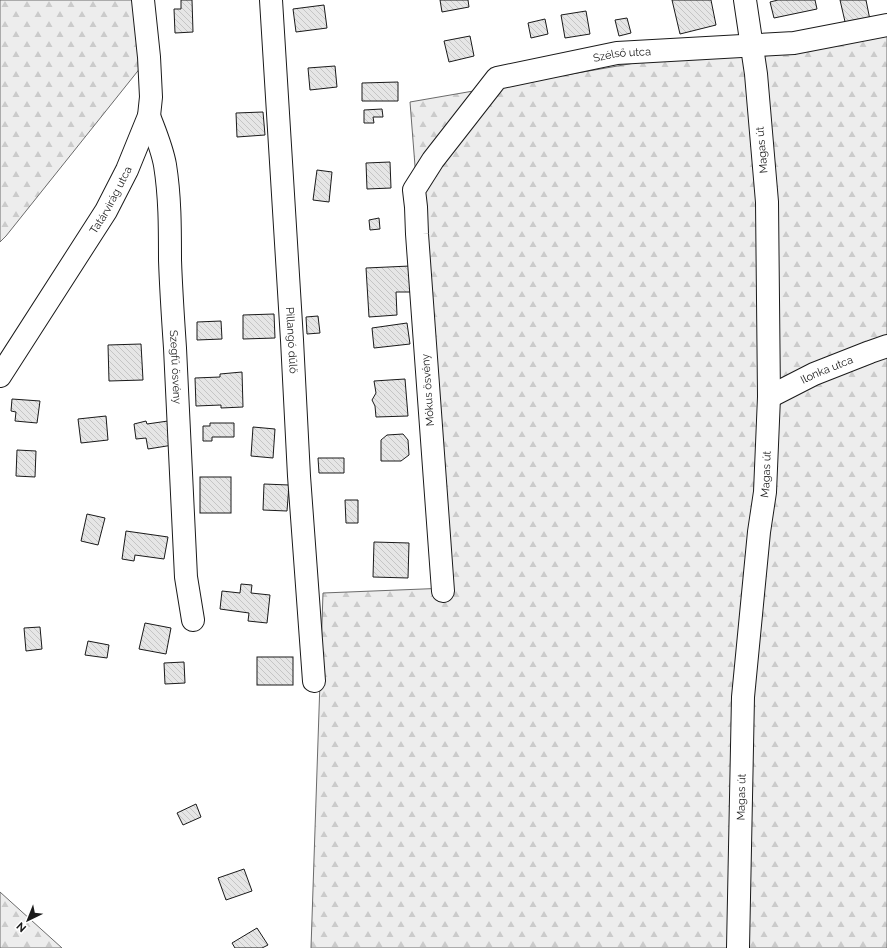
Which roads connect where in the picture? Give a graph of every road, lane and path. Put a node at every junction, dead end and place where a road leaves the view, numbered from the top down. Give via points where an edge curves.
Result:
1 (143, 0) edge
2 (271, 0) edge
3 (745, 0) edge
4 (887, 25) edge
5 (751, 46) junction
6 (149, 116) junction
7 (414, 190) joint
8 (887, 346) edge
9 (0, 376) edge
10 (769, 396) junction
11 (443, 590) dead end
12 (193, 620) dead end
13 (314, 681) dead end
14 (738, 948) edge

1 - 6 street, Tatárvirág utca via 149,57
2 - 13 street, Pillangó dűlő via 299,476
3 - 5 street, Magas út
4 - 5 street, Szélső utca via 794,43
5 - 7 street, Szélső utca via 617,53 498,78 433,160
5 - 10 street, Magas út via 756,74 767,202
6 - 9 street, Tatárvirág utca via 127,170 106,211
6 - 12 street, Szegfű ösvény via 165,165 168,192 186,577
7 - 11 street, Mókus ösvény
8 - 10 street, Ilonka utca via 814,374
10 - 14 street, Magas út via 765,492 743,697

